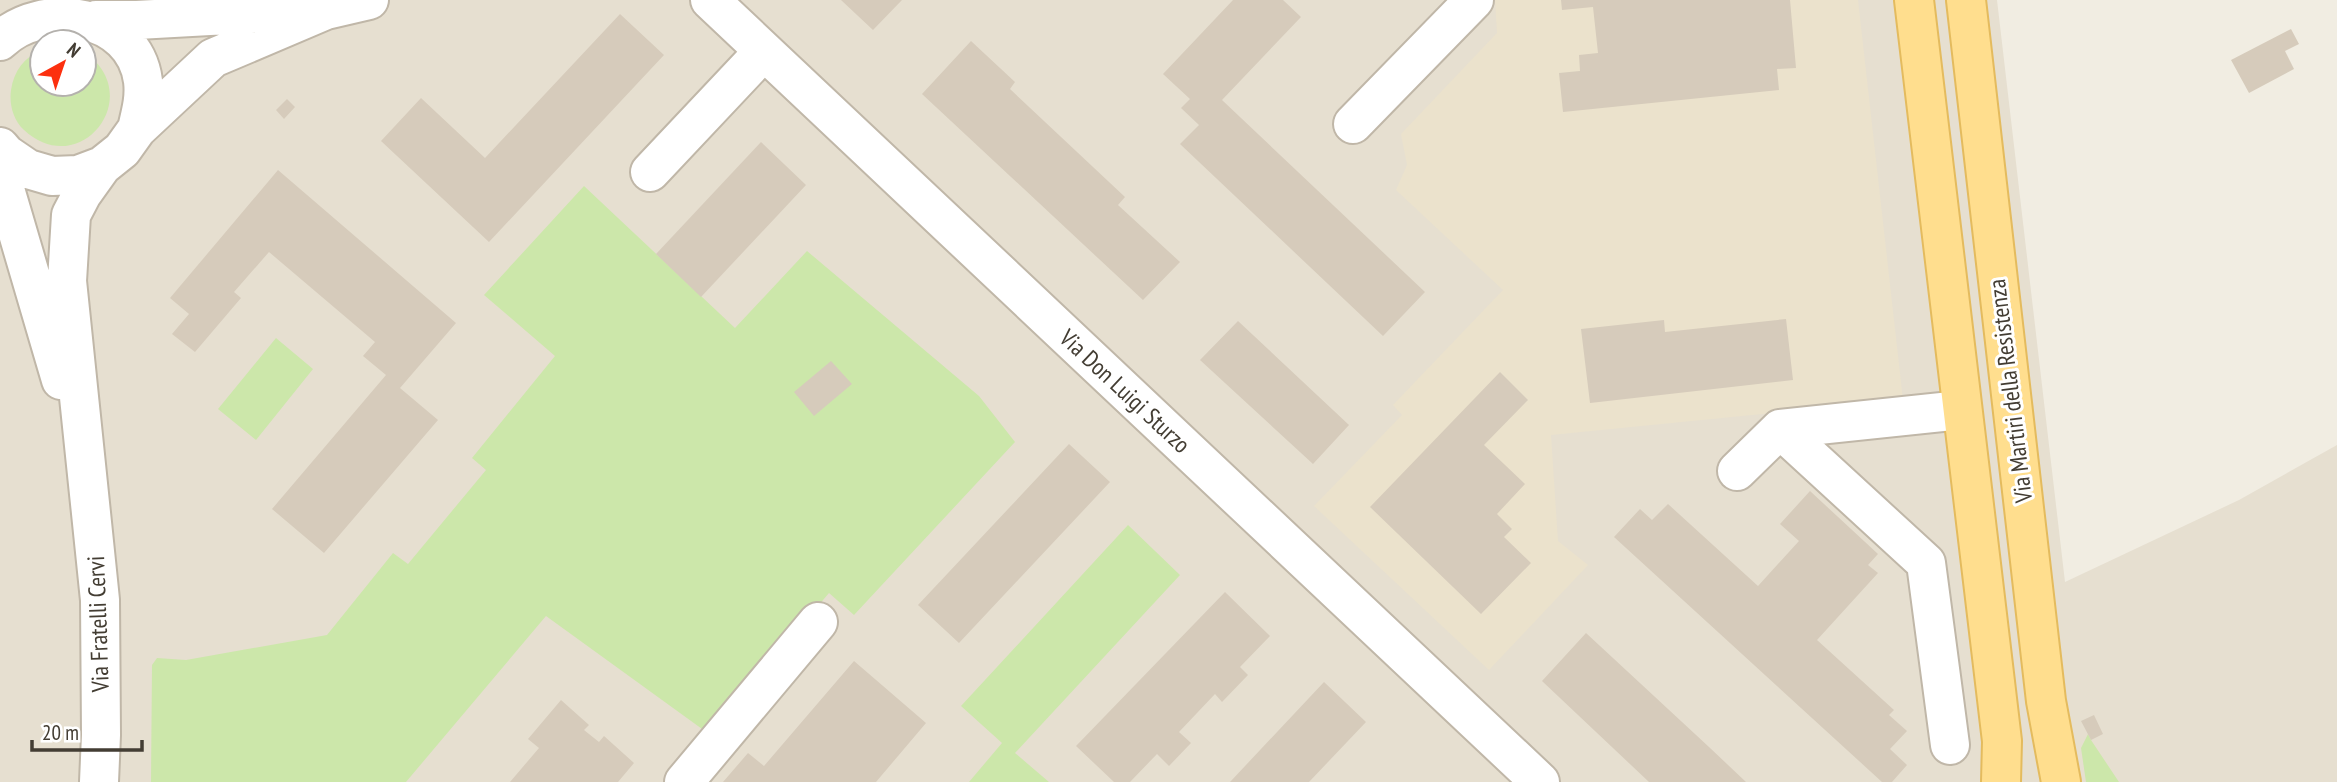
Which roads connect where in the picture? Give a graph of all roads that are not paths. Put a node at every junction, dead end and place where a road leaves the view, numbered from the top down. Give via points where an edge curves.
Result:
1 (369, 0) edge
2 (710, 0) edge
3 (1474, 0) edge
4 (1914, 0) edge
5 (1966, 0) edge
6 (216, 7) edge
7 (59, 9) edge
8 (326, 10) junction
9 (0, 41) edge
10 (764, 51) junction
11 (1353, 124) dead end
12 (136, 129) junction
13 (102, 166) junction
14 (1, 172) edge
15 (650, 172) dead end
16 (1961, 410) junction
17 (1780, 429) junction
18 (88, 466) junction
19 (1737, 471) dead end
20 (818, 622) dead end
21 (1950, 745) dead end
22 (99, 782) edge
23 (684, 782) edge
24 (1539, 782) edge
25 (2001, 782) edge
26 (2061, 782) edge

1 - 8 street
2 - 10 street, Via Don Luigi Sturzo
3 - 11 street
4 - 16 main road, Via Martiri della Resistenza
5 - 26 main road, Via Martiri della Resistenza via 2046,701
6 - 7 street via 137,20
6 - 8 street
7 - 9 street via 24,21
7 - 12 street via 117,34 133,54 143,78 144,104
8 - 12 street via 213,58
10 - 15 street
10 - 24 street, Via Don Luigi Sturzo
12 - 13 street via 122,150
13 - 14 street via 78,175 52,176 28,169 6,154
13 - 18 street via 71,215 66,281
14 - 18 street
16 - 17 street
16 - 25 main road, Via Martiri della Resistenza via 2002,741
17 - 19 street
17 - 21 street via 1926,563
18 - 22 street, Via Fratelli Cervi via 100,600
20 - 23 street

